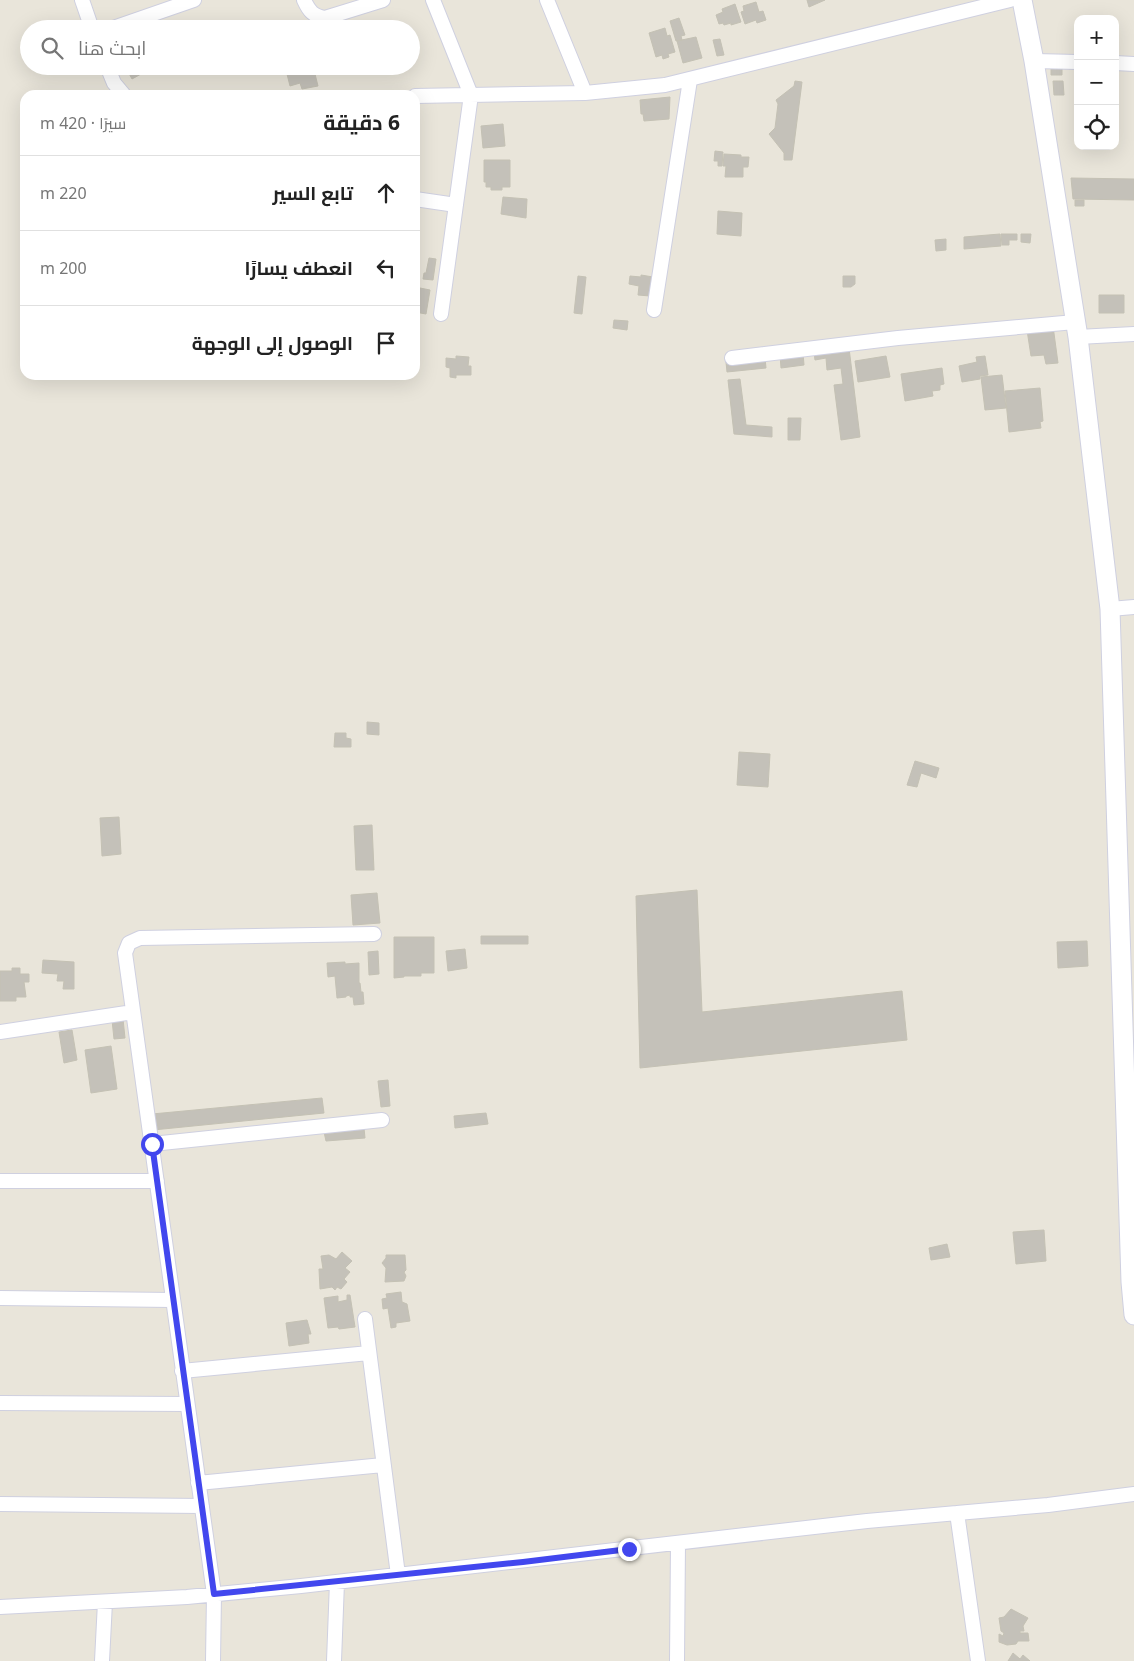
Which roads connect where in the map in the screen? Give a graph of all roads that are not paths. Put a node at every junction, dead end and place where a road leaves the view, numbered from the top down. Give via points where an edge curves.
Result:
1 (82, 0) edge
2 (194, 0) edge
3 (304, 0) edge
4 (383, 0) edge
5 (433, 0) edge
6 (547, 0) edge
7 (1010, 0) edge
8 (1022, 0) edge
9 (89, 20) edge
10 (136, 20) edge
11 (1034, 61) junction
12 (1074, 62) edge
13 (1119, 63) edge
14 (1134, 64) edge
15 (111, 75) edge
16 (690, 80) junction
17 (120, 90) edge
18 (585, 93) junction
19 (471, 95) junction
20 (420, 96) edge
21 (420, 200) edge
22 (456, 205) junction
23 (654, 310) dead end
24 (441, 314) dead end
25 (1076, 330) junction
26 (1134, 334) edge
27 (732, 358) dead end
28 (1134, 607) edge
29 (1110, 610) junction
30 (374, 934) dead end
31 (133, 1012) junction
32 (0, 1032) edge
33 (382, 1120) dead end
34 (152, 1144) junction
35 (156, 1180) junction
36 (0, 1181) edge
37 (1132, 1282) edge
38 (0, 1298) edge
39 (172, 1300) junction
40 (1134, 1315) edge
41 (365, 1318) dead end
42 (369, 1353) junction
43 (182, 1371) junction
44 (0, 1402) edge
45 (187, 1404) junction
46 (384, 1465) junction
47 (198, 1483) junction
48 (1134, 1494) edge
49 (0, 1504) edge
50 (202, 1506) junction
51 (957, 1513) junction
52 (678, 1543) junction
53 (398, 1575) junction
54 (337, 1582) junction
55 (214, 1594) junction
56 (105, 1602) junction
57 (0, 1607) edge
58 (102, 1661) edge
59 (213, 1661) edge
60 (334, 1661) edge
61 (677, 1661) edge
62 (978, 1661) edge

1 - 9 street
2 - 10 street
3 - 4 street via 315,17 325,18
5 - 19 street
6 - 18 street
7 - 16 street
8 - 11 main road
11 - 12 street
11 - 25 main road
13 - 14 street
15 - 17 street
16 - 18 street
16 - 23 street
18 - 19 street
19 - 20 street
19 - 22 street
21 - 22 street
22 - 24 street
25 - 26 street
25 - 27 street via 898,338
25 - 29 main road
28 - 29 street
29 - 37 main road
30 - 31 street via 140,938 129,943 125,953
31 - 32 street
31 - 34 street
33 - 34 street
34 - 35 street
35 - 36 street
35 - 39 street
37 - 40 main road
38 - 39 street
39 - 43 street
41 - 42 street
42 - 43 street
42 - 46 street
43 - 45 street
44 - 45 street
45 - 47 street
46 - 47 street
46 - 53 street
47 - 50 street
48 - 51 street
49 - 50 street
50 - 55 street
51 - 52 street
51 - 62 street
52 - 53 street
52 - 61 street
53 - 54 street
54 - 55 street
54 - 60 street
55 - 56 street
55 - 59 street
56 - 57 street
56 - 58 street

